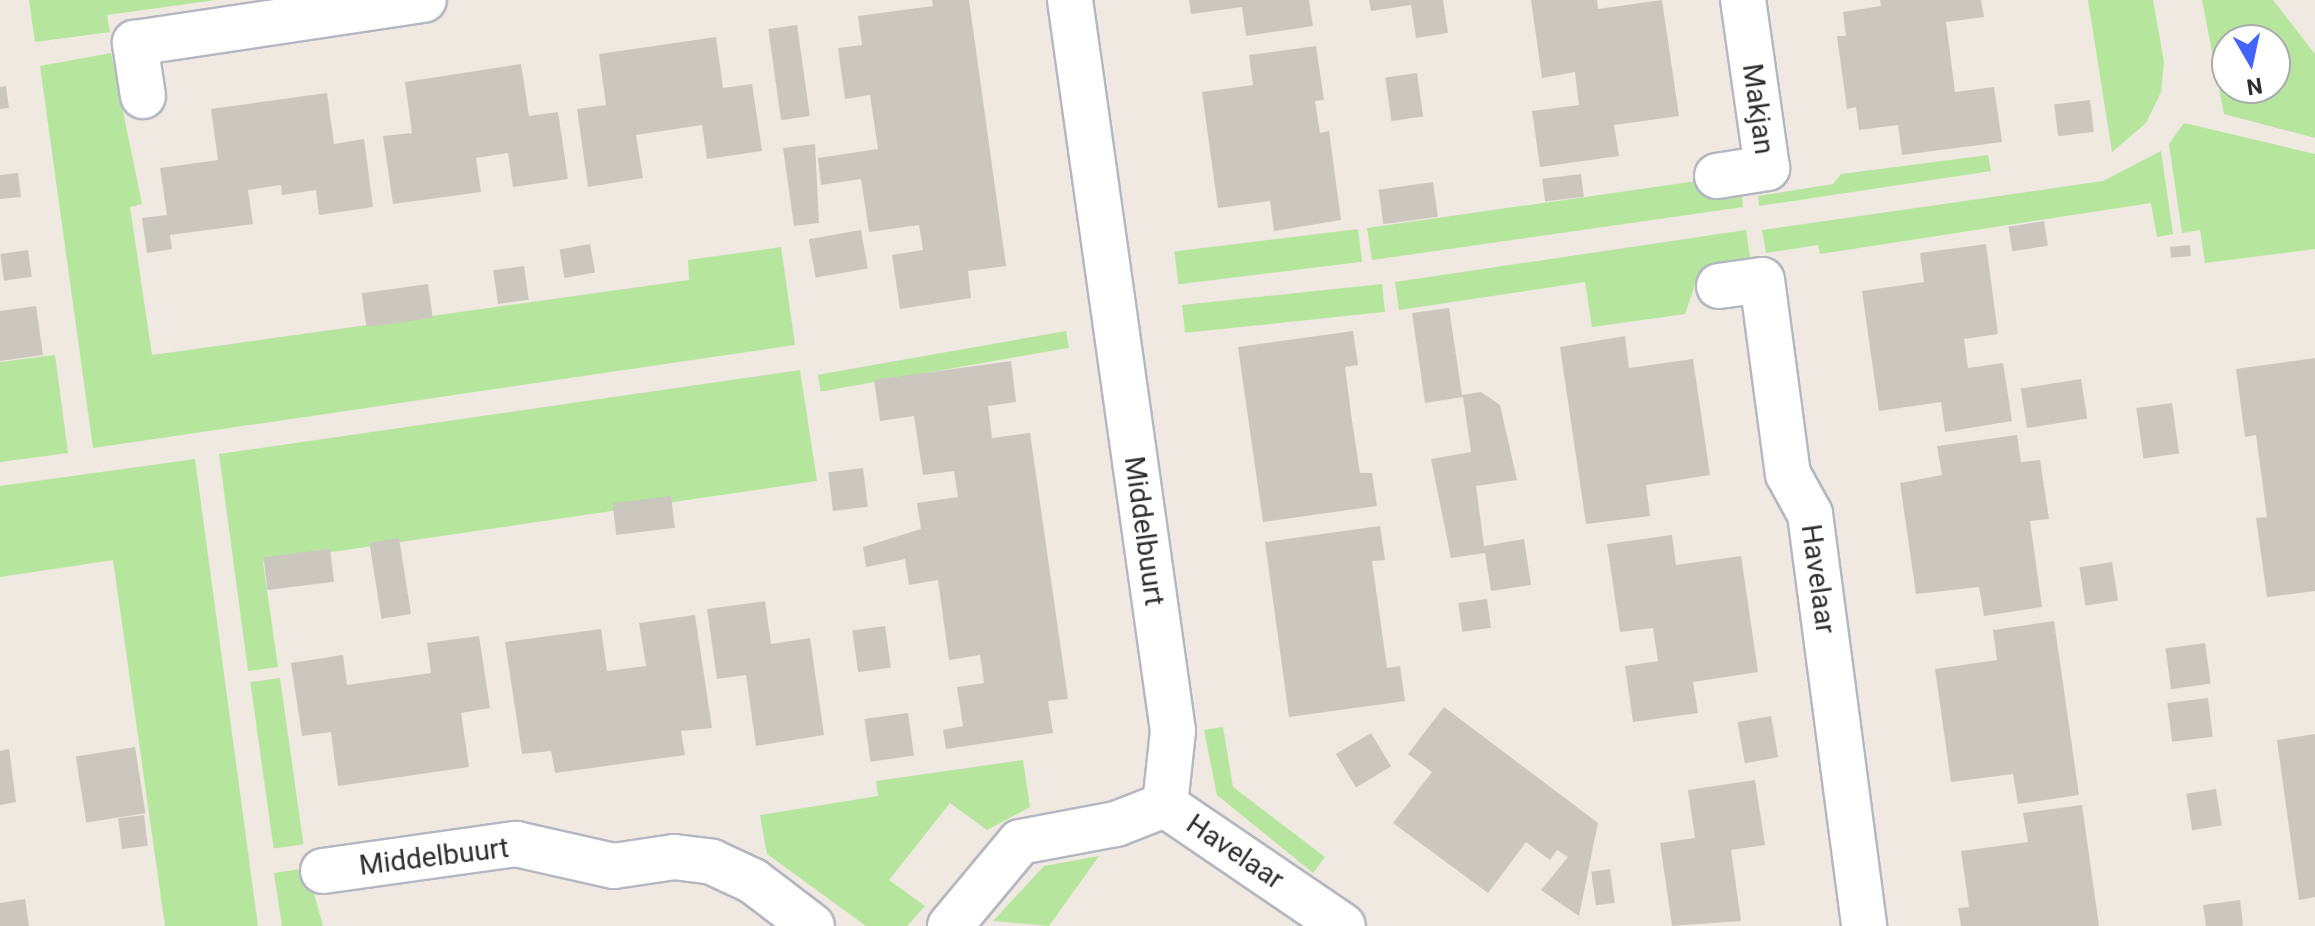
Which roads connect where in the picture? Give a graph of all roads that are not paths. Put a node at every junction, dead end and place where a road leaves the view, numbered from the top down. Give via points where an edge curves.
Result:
1 (424, 0) edge
2 (1070, 0) edge
3 (1743, 0) edge
4 (143, 96) dead end
5 (1717, 176) dead end
6 (1719, 286) dead end
7 (1165, 805) junction
8 (323, 871) dead end
9 (812, 926) edge
10 (950, 926) edge
11 (1343, 926) edge
12 (1864, 926) edge

1 - 4 street via 135,43
2 - 7 street, Middelbuurt via 1173,731
3 - 5 street, Makjan via 1767,168
6 - 12 street, Havelaar via 1762,280 1788,474 1810,514
7 - 10 street via 1116,824 1020,842
7 - 11 street, Havelaar
8 - 9 street, Middelbuurt via 516,844 614,866 674,857 712,862 753,881

